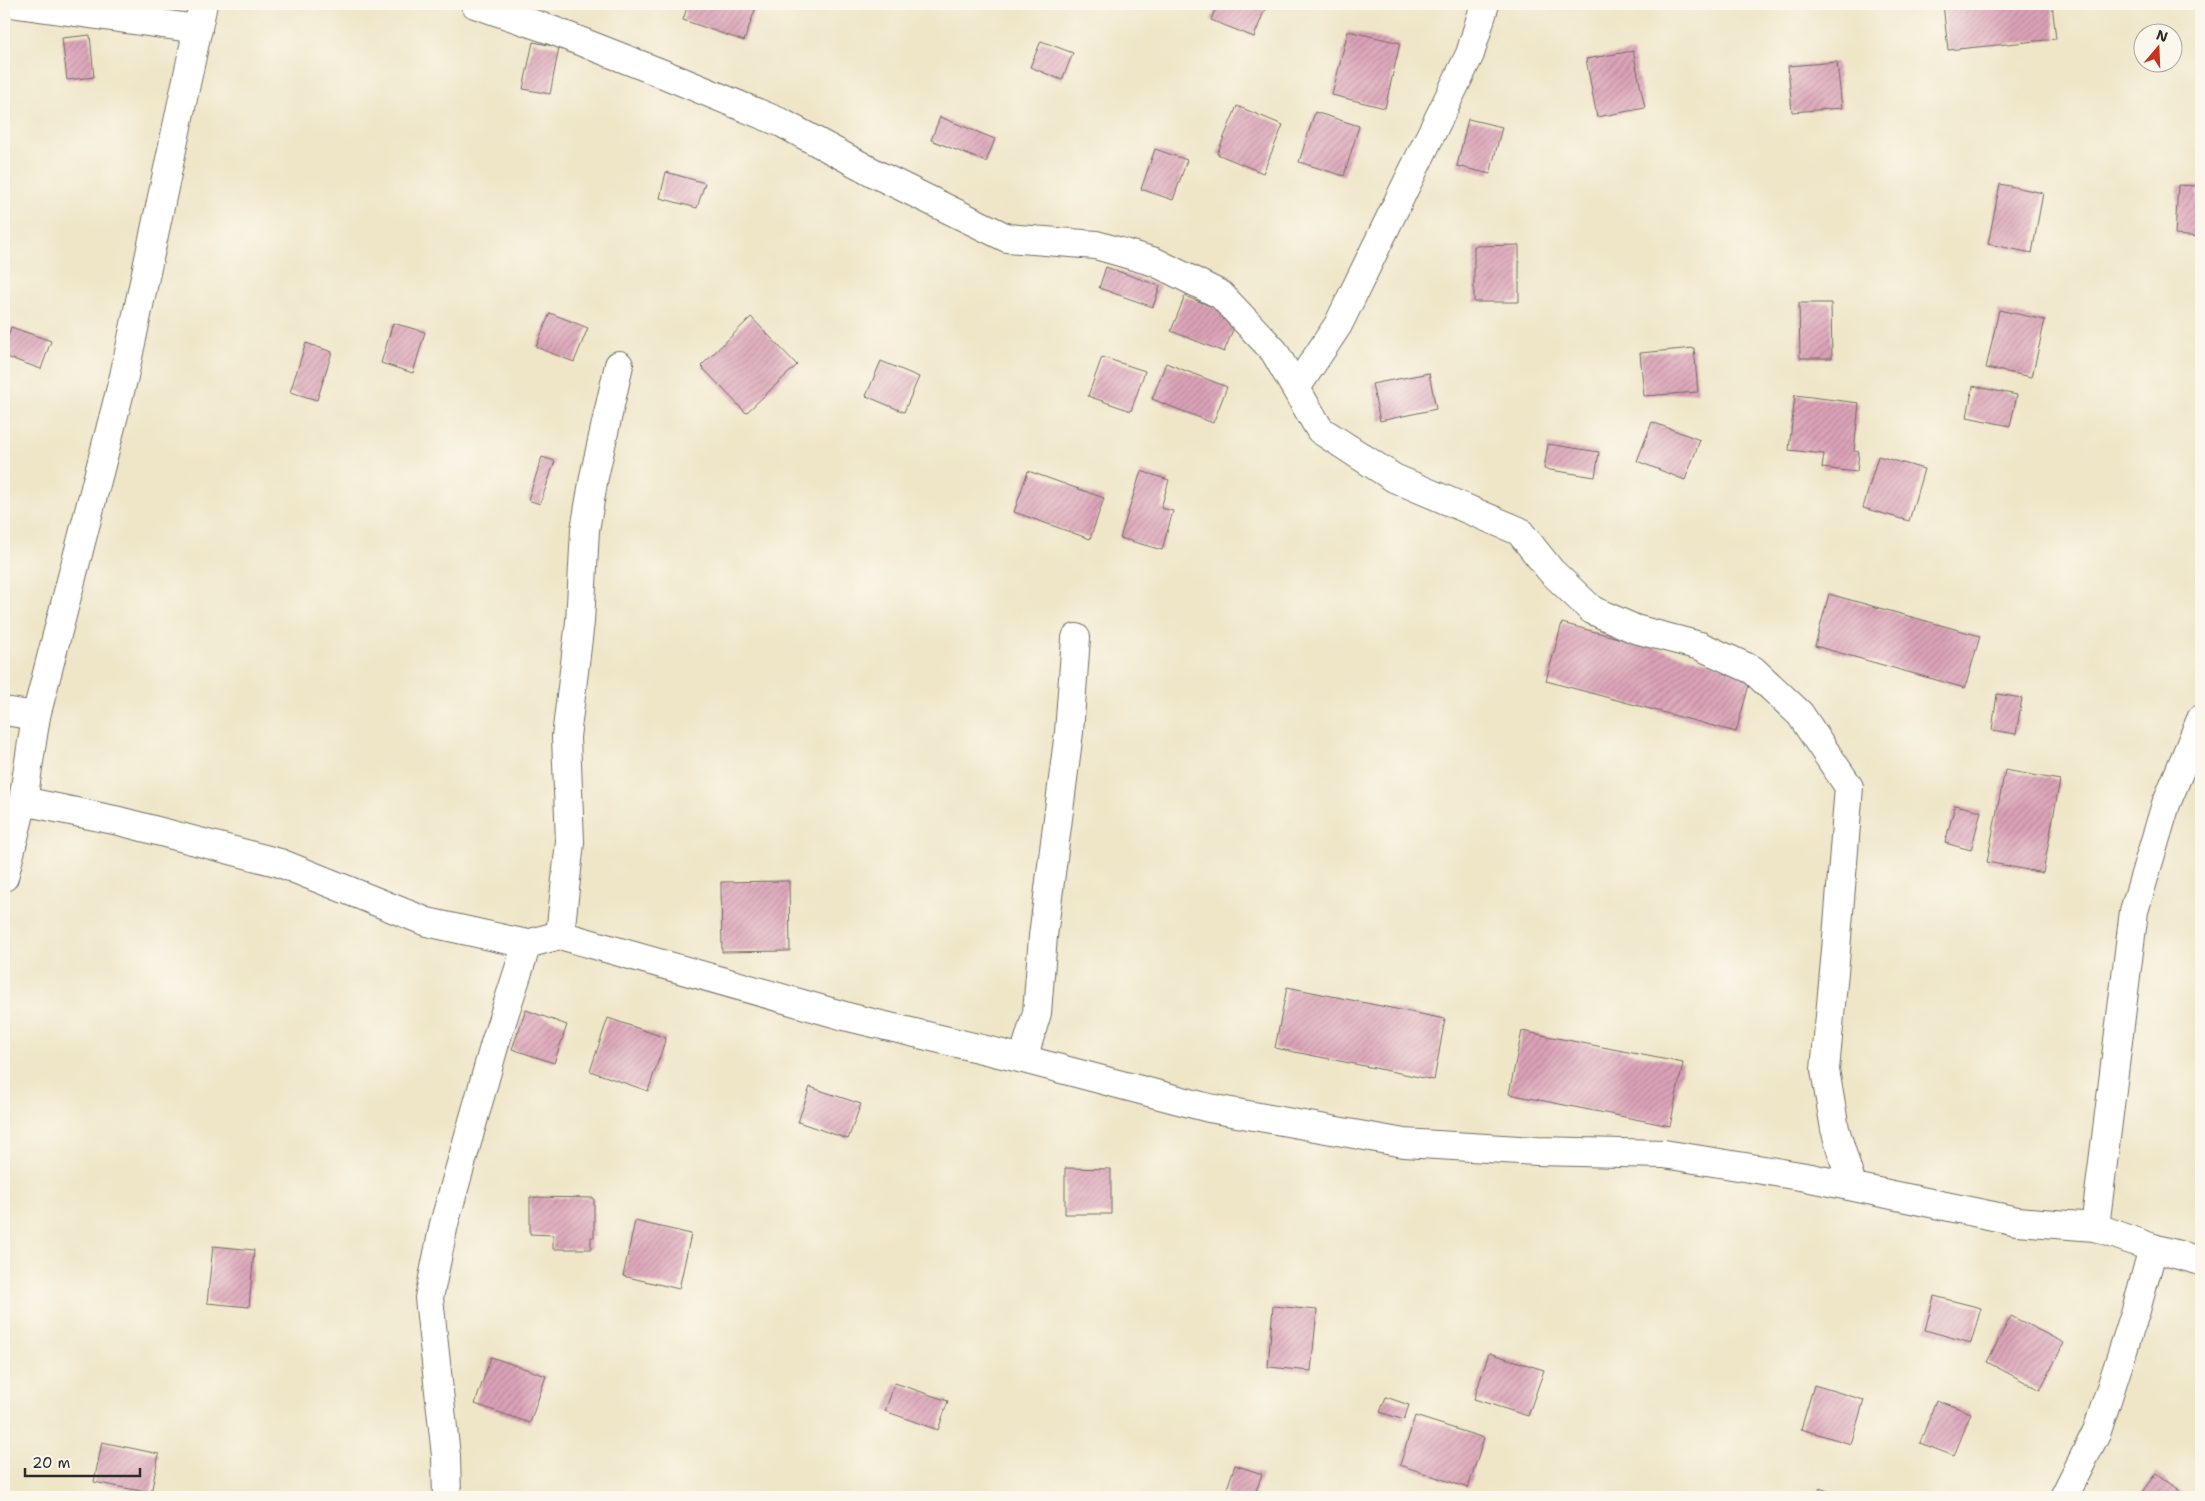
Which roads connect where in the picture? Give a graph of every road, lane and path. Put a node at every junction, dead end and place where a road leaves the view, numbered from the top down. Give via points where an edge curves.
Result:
1 (17, 4) edge
2 (475, 4) edge
3 (1485, 4) edge
4 (200, 16) edge
5 (619, 365) dead end
6 (1296, 388) junction
7 (1076, 638) dead end
8 (4, 711) edge
9 (36, 716) junction
10 (2201, 719) edge
11 (23, 801) junction
12 (4, 877) edge
13 (560, 935) junction
14 (527, 944) junction
15 (1023, 1059) junction
16 (1852, 1186) junction
17 (2095, 1227) junction
18 (2153, 1248) junction
19 (2201, 1261) edge
20 (447, 1497) edge
21 (2064, 1497) edge

1 - 4 street
2 - 6 street via 657,71 782,123 878,175 1007,238 1096,245 1155,262 1221,295 1274,352
3 - 6 street via 1470,54 1338,325
4 - 9 street via 124,376
5 - 13 street via 594,477 586,530 580,622 566,737 570,842
6 - 16 street via 1320,430 1394,478 1519,531 1551,571 1592,610 1634,629 1700,646 1753,670 1800,714 1848,787 1825,1070 1835,1129
7 - 15 street via 1069,732 1043,936 1037,1013
8 - 9 street
9 - 11 street
10 - 17 street via 2166,804 2134,911
11 - 12 street
11 - 14 street via 119,821 280,864 427,922
13 - 14 street
13 - 15 street via 848,1017
14 - 20 street via 495,1043 444,1224 429,1298 446,1456
15 - 16 street via 1209,1108 1404,1143 1664,1154
16 - 17 street via 2017,1221
17 - 18 street
18 - 19 street
18 - 21 street via 2097,1431

